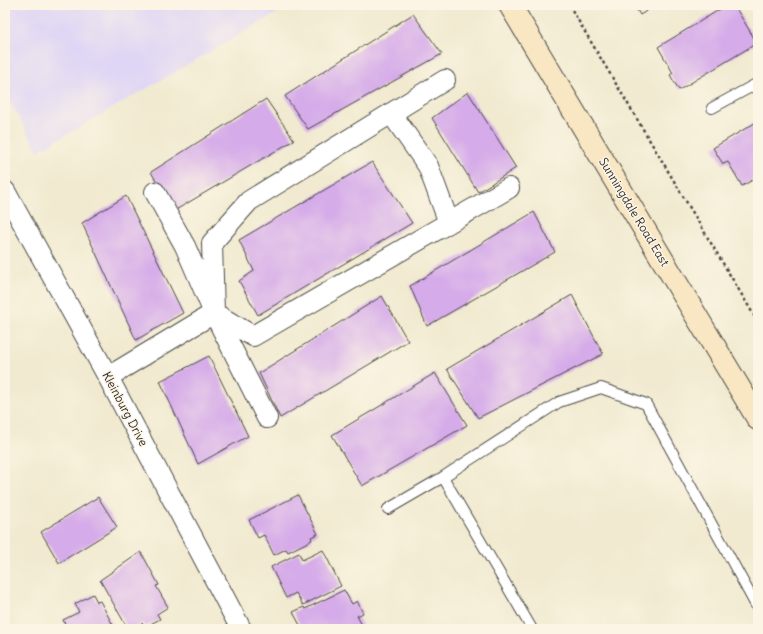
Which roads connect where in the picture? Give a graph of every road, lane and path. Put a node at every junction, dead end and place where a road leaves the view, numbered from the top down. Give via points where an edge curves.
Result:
1 (510, 5) edge
2 (569, 5) edge
3 (445, 80) dead end
4 (758, 83) edge
5 (712, 108) dead end
6 (391, 113) junction
7 (509, 188) dead end
8 (5, 191) edge
9 (155, 192) dead end
10 (449, 223) junction
11 (214, 313) junction
12 (758, 322) edge
13 (108, 377) junction
14 (267, 418) dead end
15 (758, 419) edge
16 (443, 477) junction
17 (388, 509) dead end
18 (758, 609) edge
19 (241, 629) edge
20 (532, 629) edge

1 - 15 main road, Sunningdale Road East
2 - 12 path
3 - 6 street
4 - 5 lane
6 - 10 street via 428,166
6 - 11 street via 249,201 212,243
7 - 10 street
8 - 13 street, Kleinburg Drive
9 - 11 street via 185,246
10 - 11 street via 253,336
11 - 13 street
11 - 14 street
13 - 19 street, Kleinburg Drive
16 - 17 lane
16 - 18 lane via 559,402 601,388 646,404
16 - 20 lane

